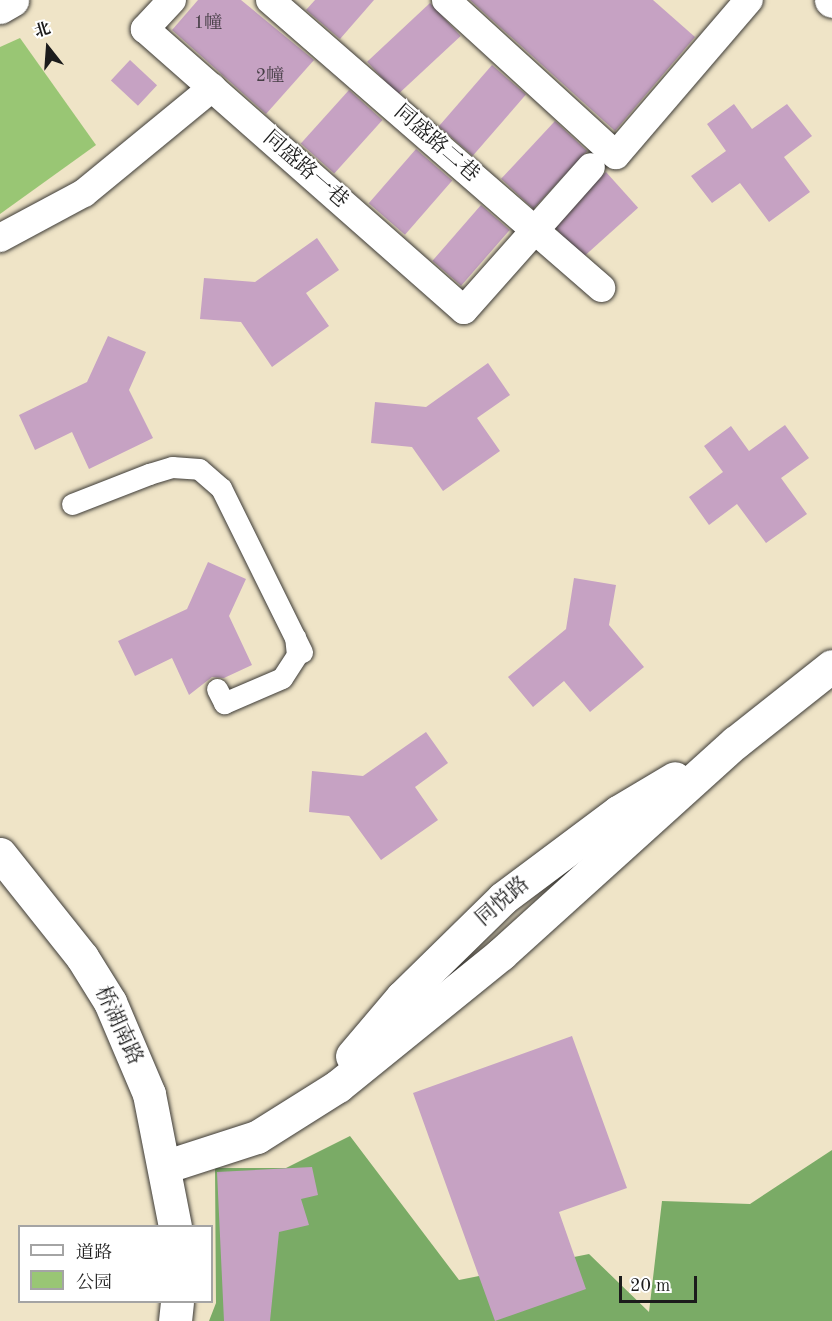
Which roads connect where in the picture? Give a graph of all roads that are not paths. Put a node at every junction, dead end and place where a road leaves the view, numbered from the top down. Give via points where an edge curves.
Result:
1 (12, 0) edge
2 (172, 0) edge
3 (270, 0) edge
4 (446, 0) edge
5 (749, 0) edge
6 (0, 7) edge
7 (212, 88) junction
8 (591, 167) dead end
9 (535, 230) junction
10 (0, 238) edge
11 (601, 288) dead end
12 (72, 504) dead end
13 (832, 666) edge
14 (217, 689) dead end
15 (0, 854) edge
16 (166, 1166) junction
17 (175, 1225) edge
18 (177, 1303) edge
19 (175, 1321) edge

1 - 6 street
2 - 7 street, 同盛路一巷 via 145,29
3 - 9 street, 同盛路二巷
4 - 5 street via 616,155
7 - 9 street, 同盛路一巷 via 464,310
7 - 10 street via 84,193
8 - 9 street
9 - 11 street, 同盛路二巷
12 - 14 street via 172,467 199,470 221,488 298,643 297,655 282,678 224,704
13 - 16 street, 同悦路 via 736,742 618,812 504,898 402,997 309,1107 217,1154
15 - 16 street, 桥湖南路 via 82,957 110,1002 149,1095
16 - 17 street, 桥湖南路
18 - 19 street

